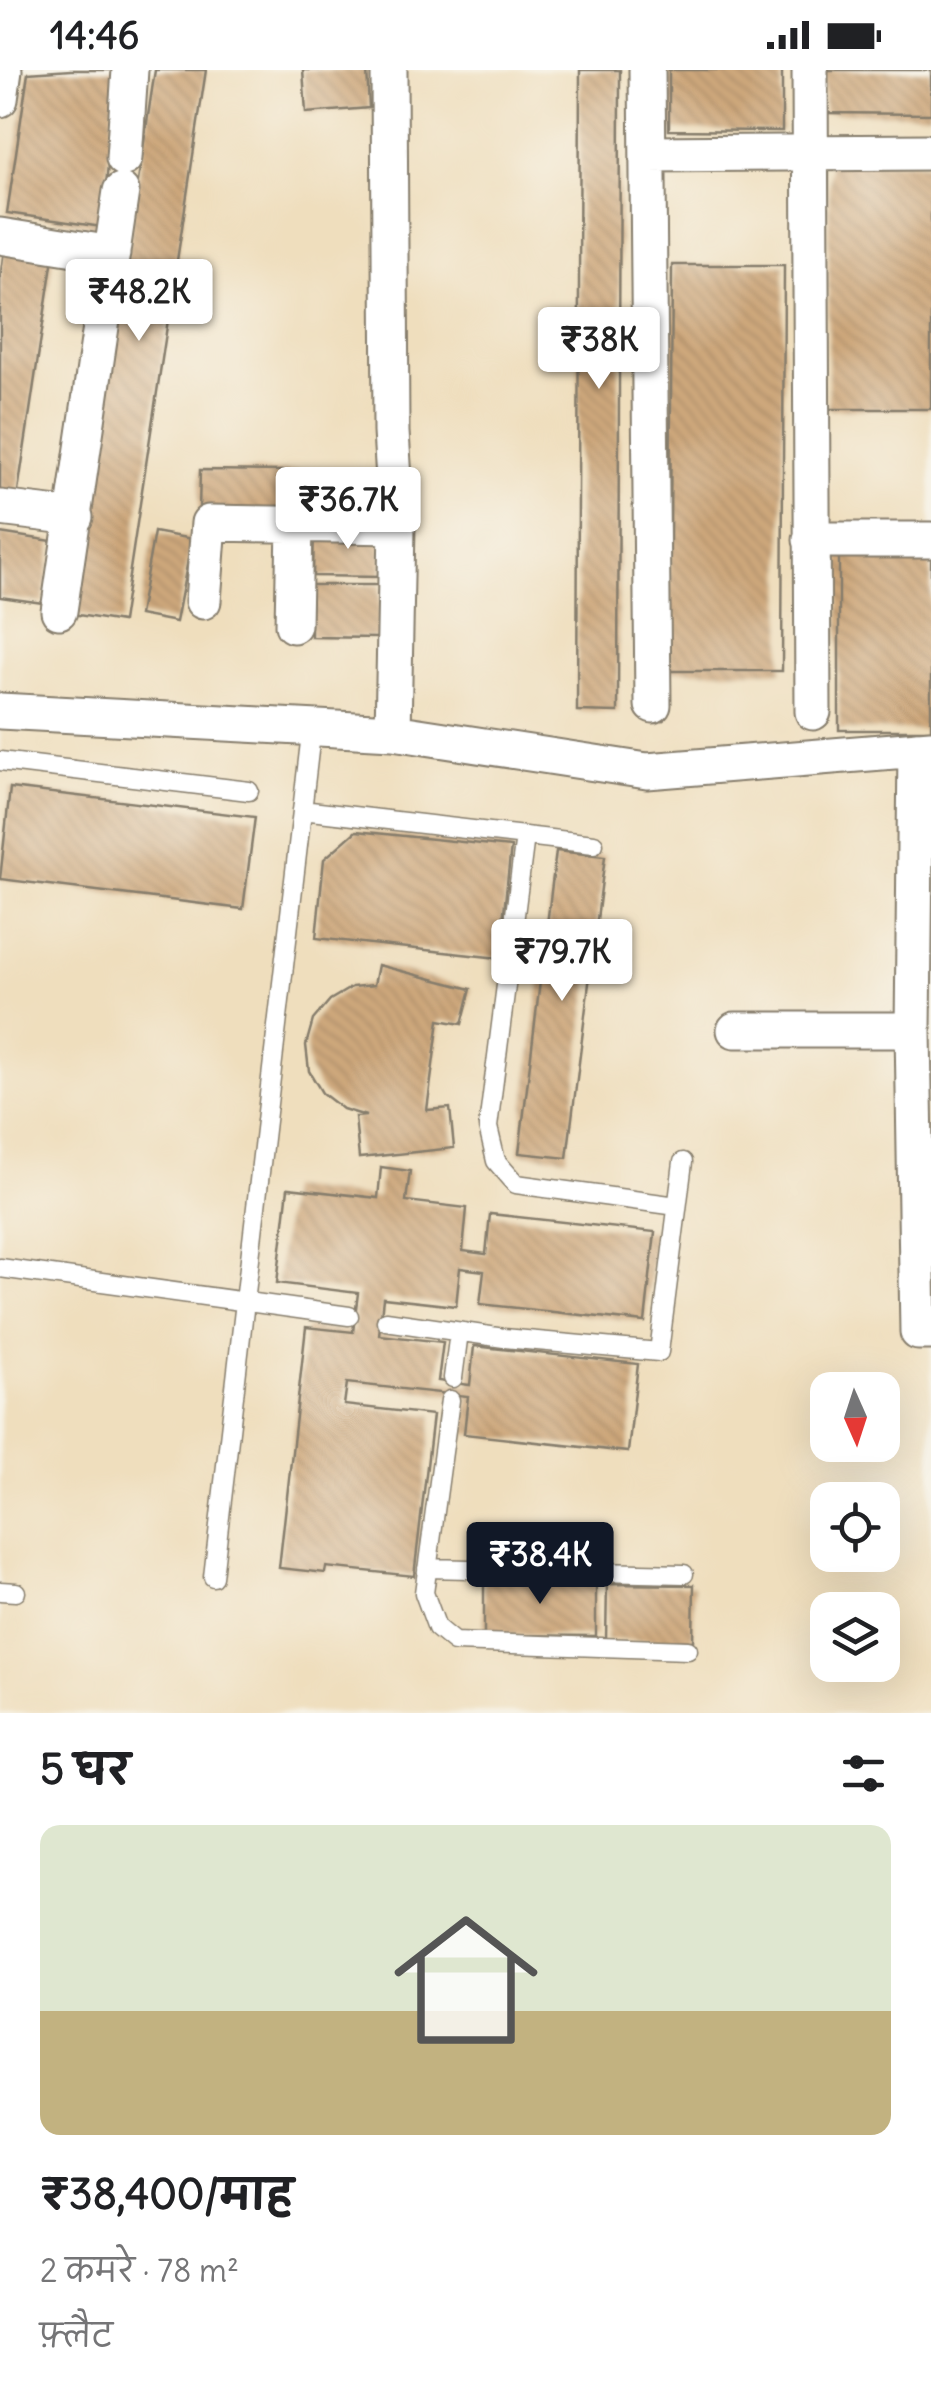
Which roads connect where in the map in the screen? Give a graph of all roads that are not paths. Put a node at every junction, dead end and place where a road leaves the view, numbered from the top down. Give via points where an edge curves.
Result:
1 (4, 70) edge
2 (130, 70) edge
3 (389, 70) edge
4 (647, 70) edge
5 (810, 70) edge
6 (0, 99) edge
7 (931, 152) edge
8 (810, 153) junction
9 (649, 154) junction
10 (0, 236) edge
11 (112, 254) junction
12 (0, 508) edge
13 (75, 517) junction
14 (295, 524) junction
15 (397, 526) junction
16 (811, 540) junction
17 (931, 540) edge
18 (203, 601) dead end
19 (60, 611) dead end
20 (293, 625) dead end
21 (654, 705) dead end
22 (0, 711) edge
23 (812, 712) dead end
24 (312, 725) junction
25 (393, 732) junction
26 (924, 749) edge
27 (0, 761) edge
28 (249, 791) dead end
29 (302, 810) junction
30 (525, 836) junction
31 (594, 844) dead end
32 (736, 1030) dead end
33 (913, 1030) junction
34 (683, 1162) dead end
35 (678, 1206) junction
36 (0, 1268) edge
37 (245, 1302) junction
38 (349, 1316) dead end
39 (386, 1321) dead end
40 (460, 1332) junction
41 (931, 1332) edge
42 (453, 1378) dead end
43 (450, 1400) dead end
44 (426, 1568) junction
45 (684, 1574) dead end
46 (213, 1577) dead end
47 (688, 1650) dead end

1 - 6 street
2 - 11 street
3 - 15 street
4 - 9 street
5 - 8 street
7 - 8 street
8 - 9 street
8 - 16 street
9 - 21 street
10 - 11 street
11 - 13 street
12 - 13 street
13 - 19 street
14 - 15 street
14 - 18 street via 209,523
14 - 20 street
15 - 25 street
16 - 17 street
16 - 23 street
22 - 24 street
24 - 25 street
24 - 29 lane
25 - 26 street via 647,770
26 - 33 street
27 - 28 lane
29 - 30 lane
29 - 37 lane
30 - 31 lane
30 - 35 lane via 488,1127 496,1160 516,1184
32 - 33 street
33 - 41 street via 918,1332
34 - 35 lane
35 - 40 lane via 660,1352
36 - 37 lane
37 - 38 lane
37 - 46 lane
39 - 40 lane
40 - 42 lane
43 - 44 lane
44 - 45 lane
44 - 47 lane via 424,1593 436,1628 454,1642

